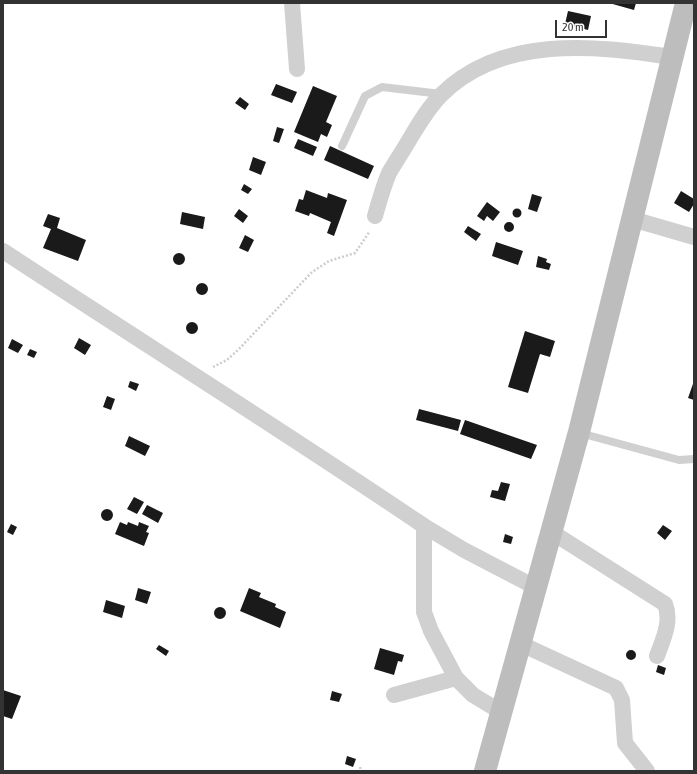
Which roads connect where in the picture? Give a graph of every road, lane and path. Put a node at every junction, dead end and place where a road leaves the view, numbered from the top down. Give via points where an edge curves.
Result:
1 (292, 3) edge
2 (686, 3) edge
3 (671, 57) junction
4 (297, 68) dead end
5 (441, 94) junction
6 (342, 146) dead end
7 (375, 216) joint
8 (632, 218) junction
9 (694, 237) edge
10 (3, 251) edge
11 (188, 372) junction
12 (579, 432) junction
13 (694, 459) edge
14 (424, 526) junction
15 (550, 531) junction
16 (535, 587) junction
17 (519, 643) junction
18 (657, 656) dead end
19 (456, 678) junction
20 (394, 695) dead end
21 (501, 712) junction
22 (485, 771) edge
23 (647, 771) edge

1 - 4 street
2 - 3 street
3 - 5 street via 586,47 529,52 480,66
3 - 8 street
5 - 6 lane via 382,87 376,90 365,96
5 - 7 street via 390,172
7 - 11 path via 367,238 355,253 329,261 312,272 227,360 208,369
8 - 9 street
8 - 12 street
10 - 11 street
11 - 14 street
12 - 13 lane via 678,460
12 - 15 street
14 - 16 street
14 - 19 street via 424,612 440,650
15 - 16 street
15 - 18 street via 665,604 668,623
16 - 17 street
17 - 21 street
17 - 23 street via 616,688 622,700 626,743
19 - 20 street
19 - 21 street via 473,695
21 - 22 street

